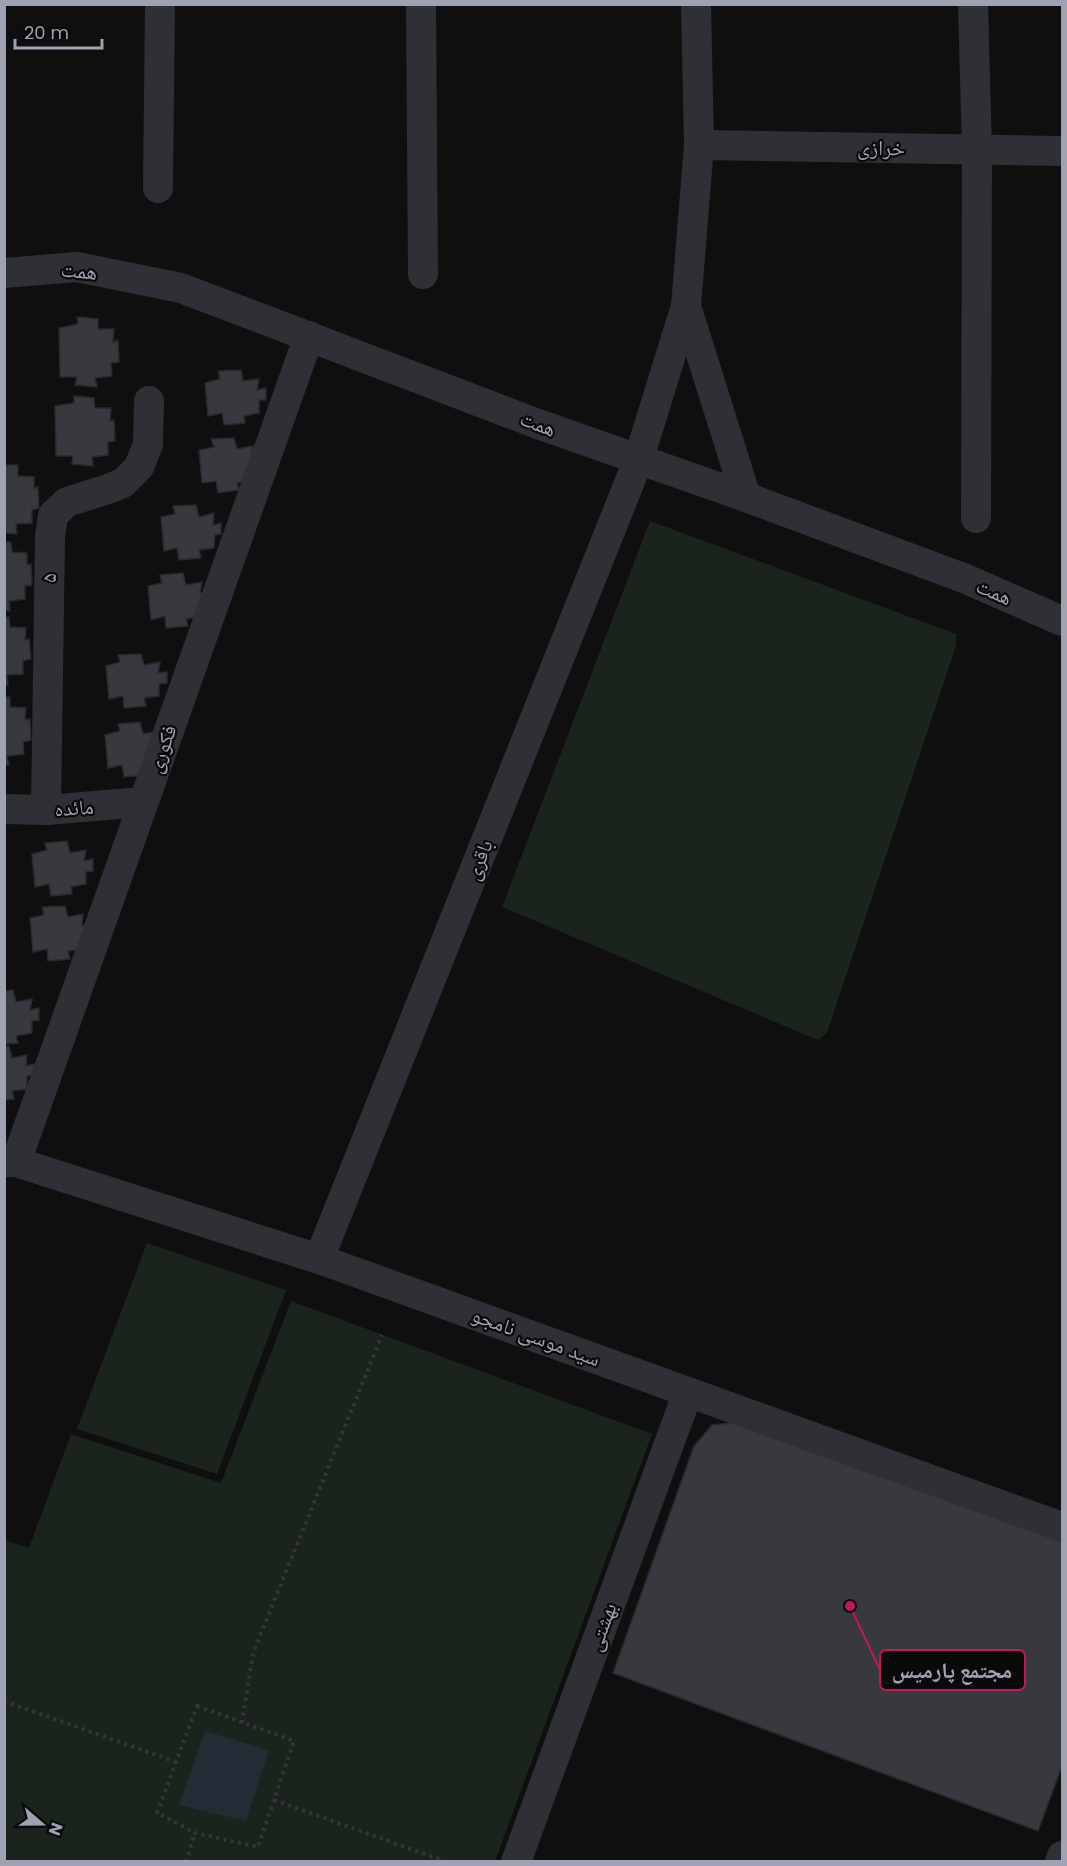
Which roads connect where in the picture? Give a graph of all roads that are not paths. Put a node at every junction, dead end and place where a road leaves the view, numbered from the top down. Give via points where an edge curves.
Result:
1 (160, 4) edge
2 (422, 4) edge
3 (696, 4) edge
4 (974, 4) edge
5 (699, 145) junction
6 (976, 150) junction
7 (1062, 151) edge
8 (158, 188) dead end
9 (4, 273) edge
10 (423, 274) dead end
11 (686, 306) junction
12 (309, 336) junction
13 (149, 401) dead end
14 (638, 461) junction
15 (746, 498) junction
16 (976, 518) dead end
17 (1062, 621) edge
18 (143, 802) junction
19 (4, 809) edge
20 (46, 810) junction
21 (10, 1162) edge
22 (319, 1259) junction
23 (688, 1392) junction
24 (1062, 1527) edge
25 (1062, 1856) edge
26 (516, 1862) edge
27 (1060, 1862) edge

1 - 8 street
2 - 10 street
3 - 5 street
4 - 6 street
5 - 6 street, خرازی
5 - 11 street
6 - 7 street, خرازی
6 - 16 street
9 - 12 street, همت via 77,267 181,288
11 - 14 street
11 - 15 street
12 - 14 street, همت
12 - 18 street, فکوری
13 - 20 street, ۵ via 148,444 140,467 123,483 67,502 53,515
14 - 15 street, همت
14 - 22 street, باقری
15 - 17 street, همت via 966,579
18 - 20 street, مائده
18 - 21 street, فکوری
19 - 20 street, مائده
21 - 22 street, سید موسی نامجو
22 - 23 street, سید موسی نامجو
23 - 24 street, سید موسی نامجو
23 - 26 street, بهشتی
25 - 27 street

